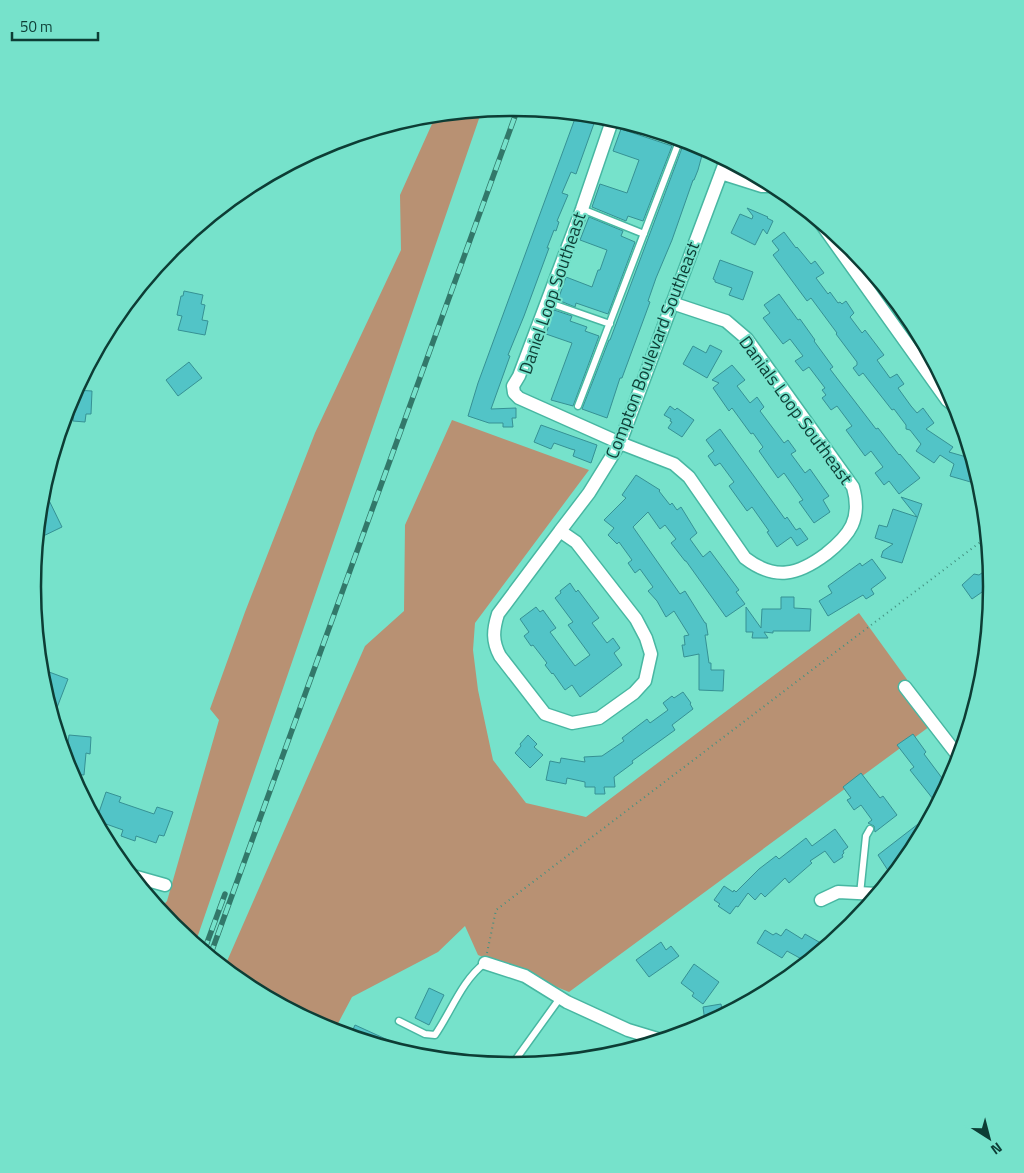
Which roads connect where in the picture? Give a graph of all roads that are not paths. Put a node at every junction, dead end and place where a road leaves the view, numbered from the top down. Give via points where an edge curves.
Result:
1 (610, 126) edge
2 (677, 146) edge
3 (724, 166) edge
4 (721, 173) junction
5 (755, 184) edge
6 (582, 209) junction
7 (644, 234) junction
8 (839, 248) edge
9 (547, 302) junction
10 (672, 303) junction
11 (610, 324) junction
12 (939, 389) edge
13 (578, 406) dead end
14 (620, 443) junction
15 (560, 531) junction
16 (905, 686) dead end
17 (954, 750) edge
18 (870, 829) dead end
19 (144, 879) edge
20 (165, 885) dead end
21 (860, 894) junction
22 (868, 894) edge
23 (821, 900) dead end
24 (485, 963) joint
25 (560, 998) junction
26 (399, 1021) dead end
27 (649, 1036) edge
28 (518, 1057) edge

1 - 6 street, Daniel Loop Southeast
2 - 7 lane
3 - 4 street, Compton Boulevard Southeast
4 - 5 street
4 - 10 street, Compton Boulevard Southeast
6 - 7 lane
6 - 9 street, Daniel Loop Southeast
7 - 11 lane
8 - 12 street
9 - 11 lane
9 - 14 street, Daniel Loop Southeast via 513,386 514,394
10 - 14 street, Compton Boulevard Southeast
10 - 14 street, Danials Loop Southeast via 726,321 747,339 853,487 856,509 849,532 826,554 800,571 786,573 755,565 745,558 689,477 674,464
11 - 13 lane
14 - 15 street, Compton Boulevard Southeast via 589,493
15 - 15 street via 576,542 636,619 651,654 644,681 634,693 599,718 572,723 545,714 500,656 493,630 498,614
16 - 17 street
18 - 21 lane via 866,836
19 - 20 street
21 - 22 street
21 - 23 street via 838,892
24 - 25 street via 525,976
24 - 26 lane via 464,986 435,1035 425,1034
25 - 27 street
25 - 28 lane

